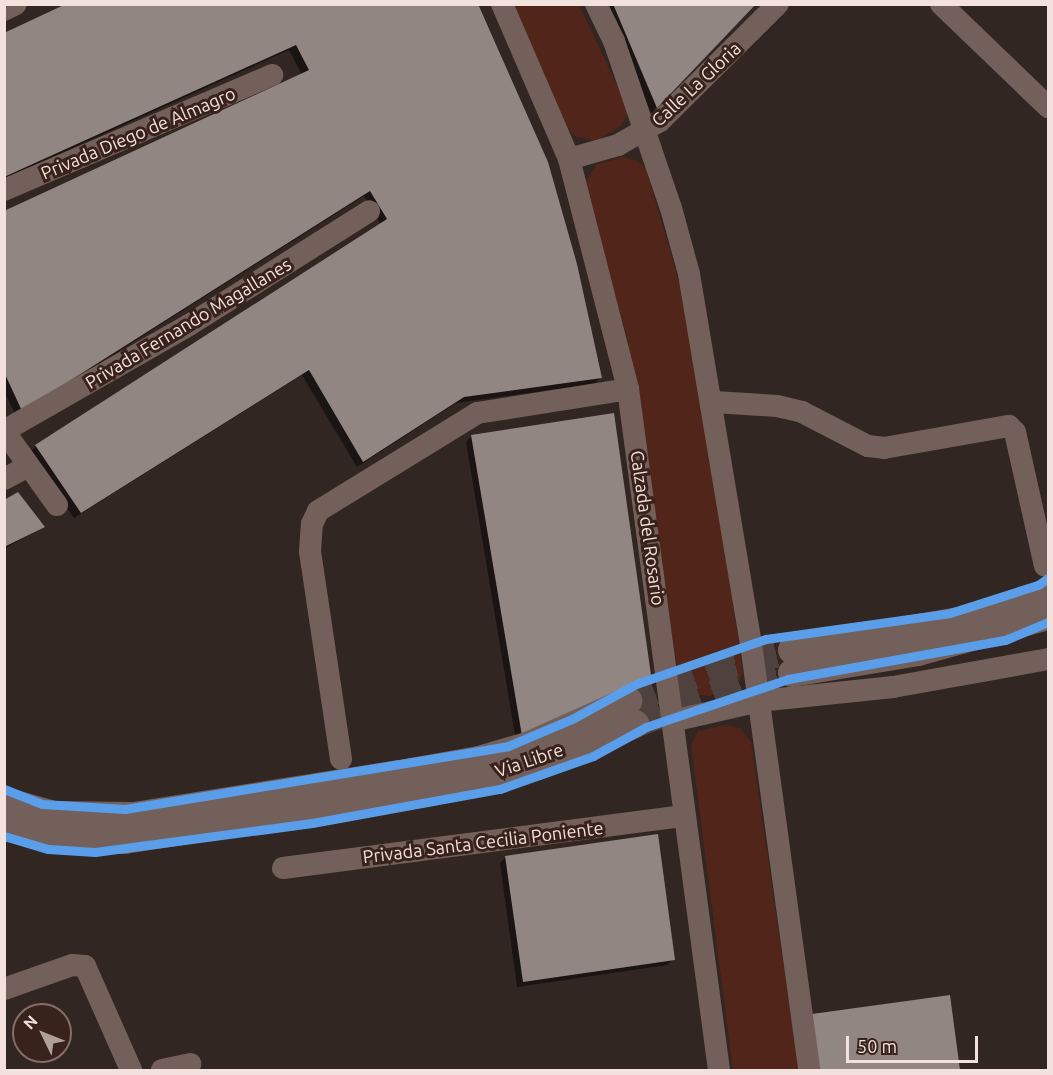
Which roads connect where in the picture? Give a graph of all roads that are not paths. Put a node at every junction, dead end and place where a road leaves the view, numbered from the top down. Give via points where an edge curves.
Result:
1 (16, 4) edge
2 (502, 4) edge
3 (596, 4) edge
4 (778, 4) edge
5 (941, 4) edge
6 (4, 9) edge
7 (272, 75) dead end
8 (1048, 107) edge
9 (644, 132) junction
10 (569, 159) junction
11 (4, 190) edge
12 (369, 211) dead end
13 (628, 389) junction
14 (714, 402) junction
15 (5, 431) edge
16 (28, 466) junction
17 (4, 479) edge
18 (57, 505) dead end
19 (1045, 566) dead end
20 (1048, 595) edge
21 (1048, 616) edge
22 (1048, 658) edge
23 (760, 700) junction
24 (672, 721) junction
25 (341, 759) dead end
26 (4, 801) edge
27 (684, 816) junction
28 (4, 826) edge
29 (283, 868) dead end
30 (4, 989) edge
31 (190, 1064) dead end
32 (131, 1071) edge
33 (162, 1071) edge
34 (719, 1071) edge
35 (809, 1071) edge

1 - 6 street
2 - 10 street, Calzada del Rosario
3 - 9 street via 614,41
4 - 9 street, Calle La Gloria via 676,108
5 - 8 street
7 - 11 street, Privada Diego de Almagro
9 - 10 street, Calle La Gloria via 607,149
9 - 14 street via 689,274
10 - 13 street, Calzada del Rosario
12 - 15 street, Privada Fernando Magallanes via 189,325
13 - 24 street, Calzada del Rosario
13 - 25 street via 477,413 318,511 312,524 310,551
14 - 19 street via 786,408 868,446 884,448 1004,425 1012,428
14 - 23 street
15 - 16 street
16 - 17 street
16 - 18 street
20 - 21 main road via 987,616 792,661 918,652
22 - 23 street via 892,687
23 - 24 street
23 - 35 street
24 - 27 street, Calzada del Rosario
26 - 28 main road via 54,815 134,816 479,760 632,713 537,766 433,791 125,840 50,839
27 - 29 street, Privada Santa Cecilia Poniente
27 - 34 street, Calzada del Rosario
30 - 32 street via 72,965 84,966
31 - 33 street

